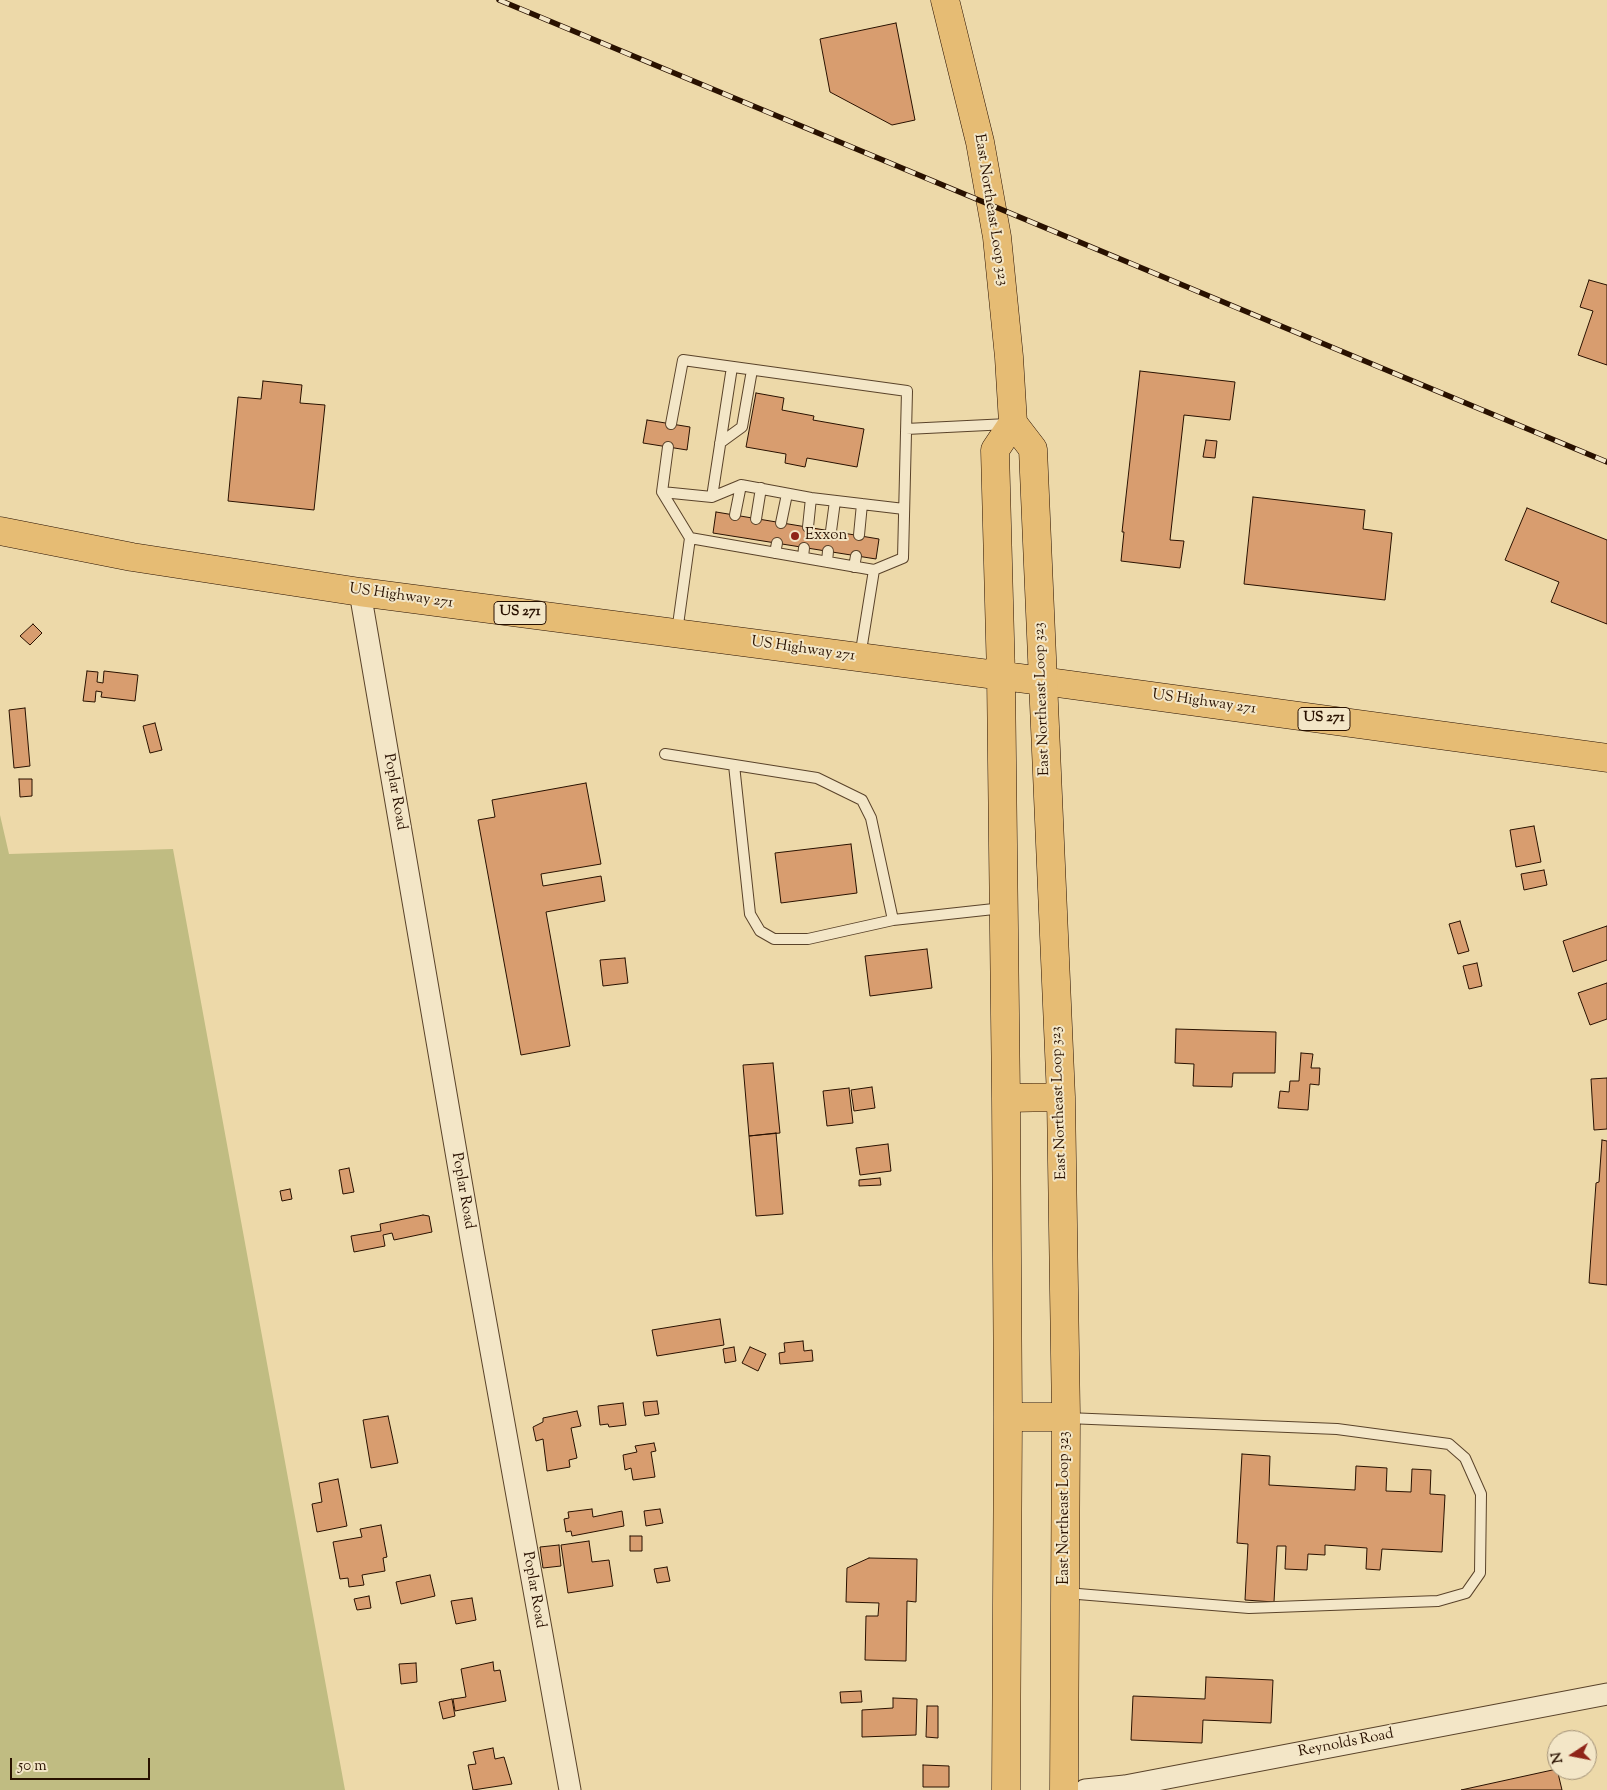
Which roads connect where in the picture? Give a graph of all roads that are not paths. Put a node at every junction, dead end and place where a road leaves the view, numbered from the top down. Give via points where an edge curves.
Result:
1 (945, 0) edge
2 (732, 367) junction
3 (752, 370) junction
4 (1013, 423) junction
5 (671, 424) dead end
6 (906, 429) junction
7 (720, 443) junction
8 (668, 447) dead end
9 (741, 484) junction
10 (761, 488) junction
11 (662, 492) junction
12 (787, 494) junction
13 (712, 497) junction
14 (811, 498) junction
15 (835, 501) junction
16 (862, 504) junction
17 (904, 509) junction
18 (735, 515) dead end
19 (756, 518) dead end
20 (781, 523) dead end
21 (808, 527) dead end
22 (0, 531) edge
23 (831, 531) dead end
24 (859, 535) dead end
25 (690, 538) junction
26 (856, 556) dead end
27 (854, 567) junction
28 (874, 570) junction
29 (360, 592) junction
30 (677, 634) junction
31 (860, 658) junction
32 (1002, 676) junction
33 (1042, 681) junction
34 (665, 754) dead end
35 (1607, 758) edge
36 (734, 765) junction
37 (1004, 908) junction
38 (893, 920) junction
39 (1061, 1097) junction
40 (1006, 1098) junction
41 (1008, 1417) junction
42 (1066, 1418) junction
43 (1065, 1593) junction
44 (1607, 1694) edge
45 (570, 1790) edge
46 (1006, 1790) edge
47 (1064, 1790) edge
48 (1085, 1790) edge

1 - 4 main road, East Northeast Loop 323 via 976,125 997,237
2 - 3 lane
2 - 5 lane via 683,360
2 - 7 lane
3 - 6 lane via 908,391
3 - 7 lane via 742,427
4 - 6 lane
4 - 32 main road via 995,450
4 - 33 main road, East Northeast Loop 323 via 1033,449
6 - 17 lane
7 - 13 lane
8 - 11 lane
9 - 10 lane
9 - 13 lane
9 - 18 lane
10 - 12 lane
10 - 19 lane
11 - 13 lane
11 - 25 lane
12 - 14 lane
12 - 20 lane
14 - 15 lane
14 - 21 lane
15 - 16 lane
15 - 23 lane
16 - 17 lane
16 - 24 lane
17 - 28 lane via 902,558
22 - 29 main road, US Highway 271 / US 271 via 132,557
25 - 27 lane via 731,540 804,552
25 - 30 lane
26 - 27 lane
27 - 28 lane
28 - 31 lane
29 - 30 main road, US Highway 271 / US 271
29 - 45 street, Poplar Road
30 - 31 main road, US Highway 271 / US 271
31 - 32 main road, US Highway 271 / US 271
32 - 33 main road, US Highway 271 / US 271
32 - 37 main road
33 - 35 main road, US Highway 271 / US 271
33 - 39 main road, East Northeast Loop 323
34 - 36 lane
36 - 38 lane via 817,778 862,800 871,818
36 - 38 lane via 750,914 760,931 774,939 808,939
37 - 38 lane
37 - 40 main road
39 - 40 main road
39 - 42 main road, East Northeast Loop 323
40 - 41 main road
41 - 42 main road
41 - 46 main road
42 - 43 main road, East Northeast Loop 323
42 - 43 lane via 1337,1429 1448,1444 1465,1458 1481,1494 1480,1573 1466,1592 1438,1601 1249,1608
43 - 47 main road, East Northeast Loop 323
44 - 48 street, Reynolds Road via 1125,1786

